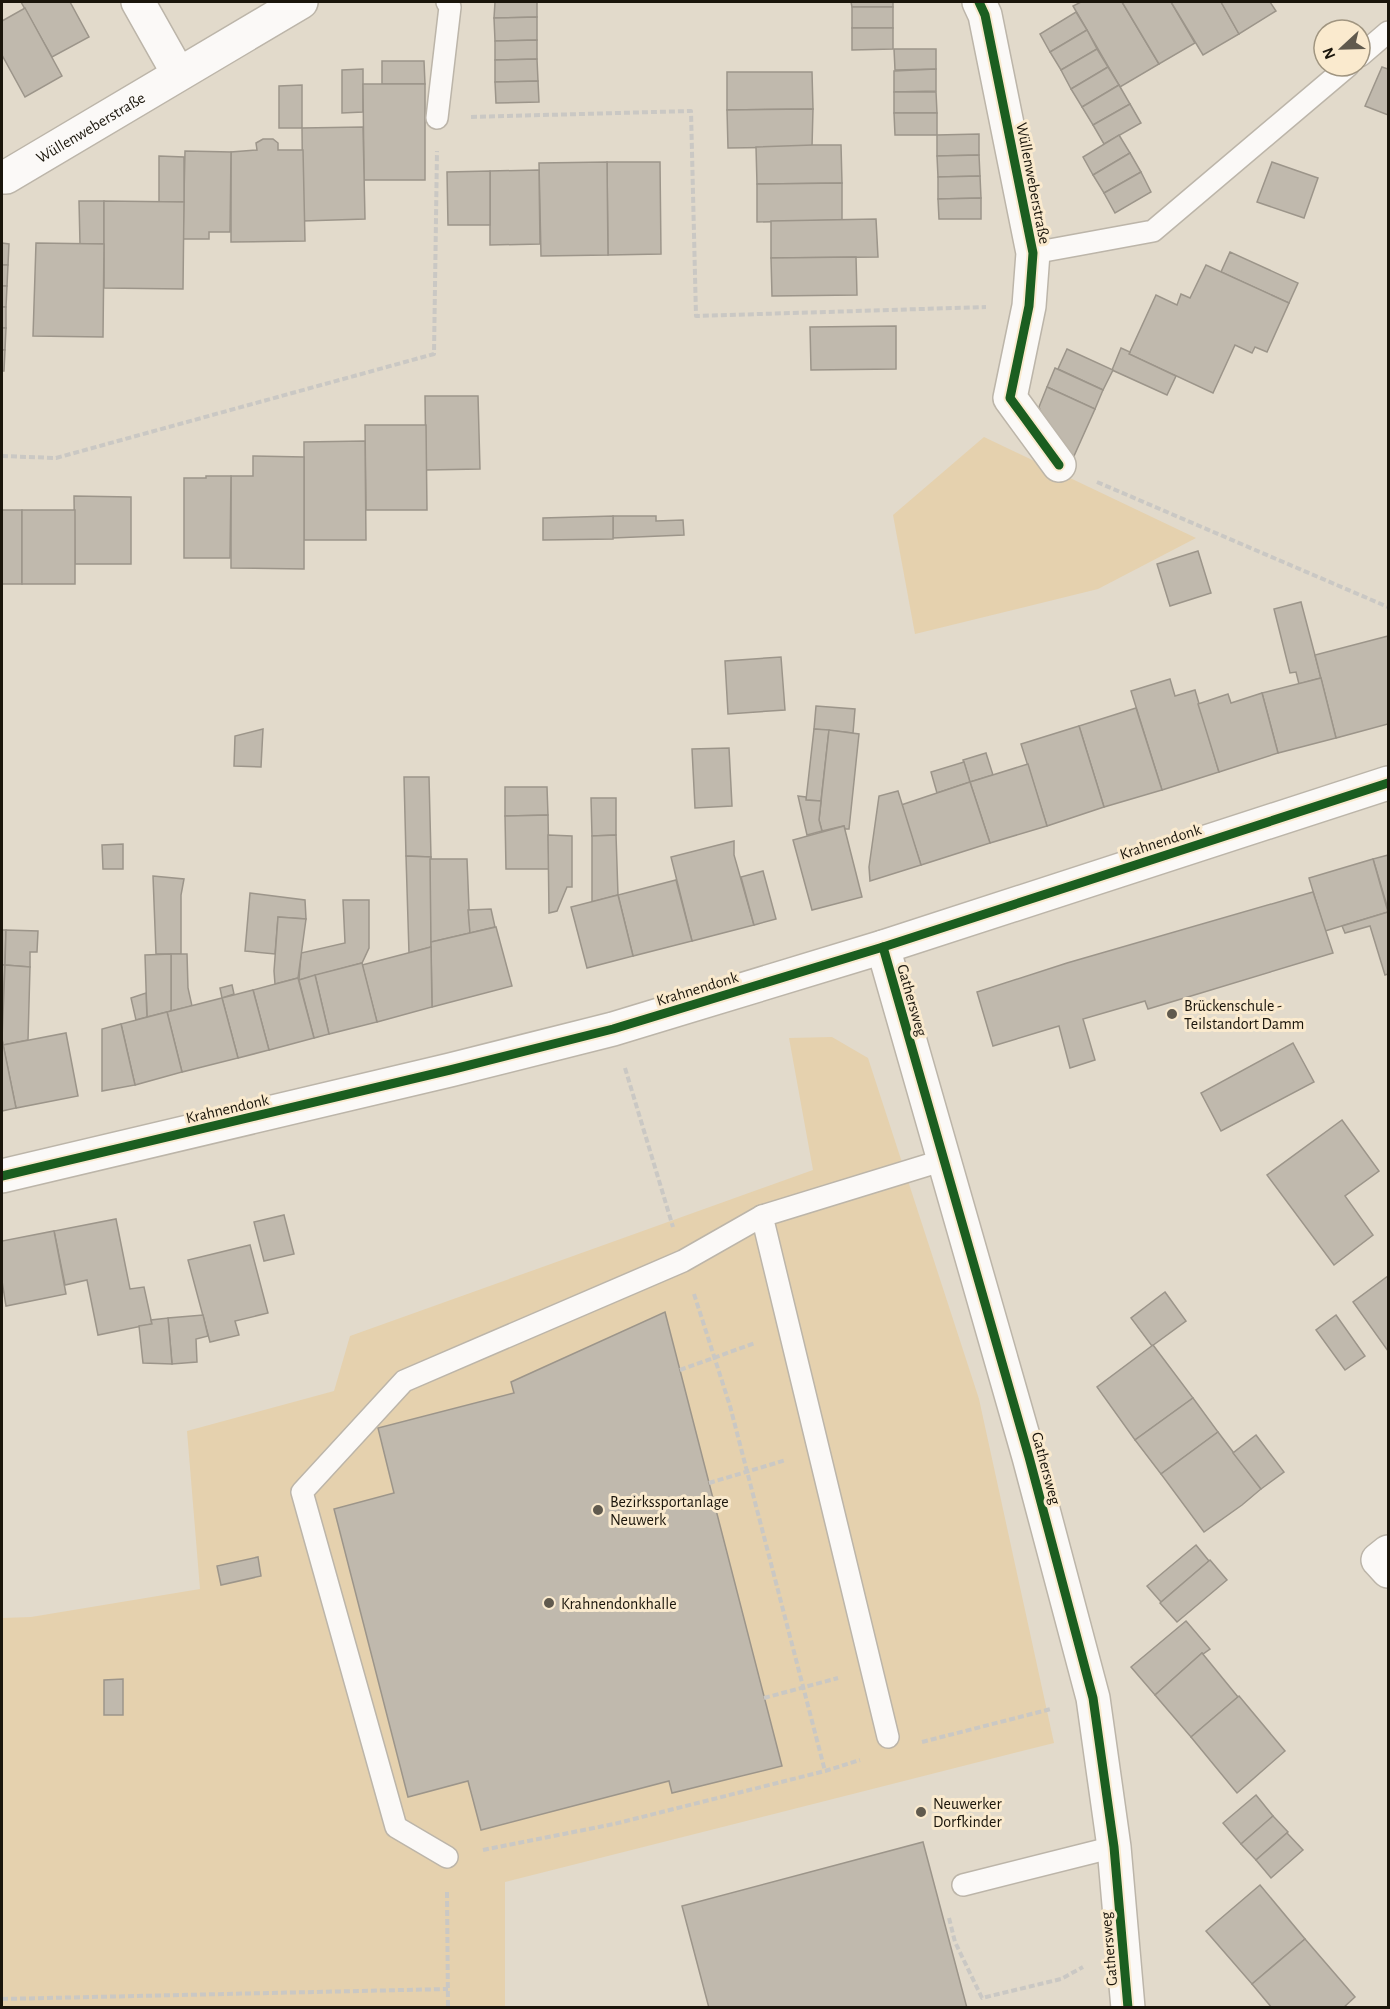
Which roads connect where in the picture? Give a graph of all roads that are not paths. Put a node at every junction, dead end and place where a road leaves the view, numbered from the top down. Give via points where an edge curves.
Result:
1 (138, 2) edge
2 (301, 2) edge
3 (447, 2) edge
4 (979, 2) edge
5 (1389, 32) edge
6 (1372, 46) edge
7 (178, 73) junction
8 (1334, 78) edge
9 (437, 118) road end
10 (2, 177) edge
11 (1033, 253) junction
12 (1059, 465) road end
13 (1389, 783) edge
14 (883, 947) junction
15 (944, 1160) junction
16 (2, 1176) edge
17 (762, 1216) junction
18 (1389, 1552) edge
19 (1389, 1571) edge
20 (888, 1737) dead end
21 (1114, 1847) junction
22 (447, 1857) road end
23 (963, 1885) road end
24 (1128, 2007) edge

1 - 7 street
2 - 7 street, Wüllenweberstraße
3 - 9 lane via 450,7
4 - 11 street, Wüllenweberstraße via 985,15
5 - 6 lane
7 - 10 street, Wüllenweberstraße
8 - 11 lane via 1153,231
11 - 12 street, Wüllenweberstraße via 1029,306 1010,398
13 - 14 street, Krahnendonk
14 - 15 street, Gathersweg
14 - 16 street, Krahnendonk via 613,1029
15 - 17 lane
15 - 21 street, Gathersweg via 1093,1698
17 - 20 lane
17 - 22 lane via 683,1261 404,1381 302,1492 396,1827
18 - 19 street via 1378,1560
21 - 23 lane
21 - 24 street, Gathersweg

